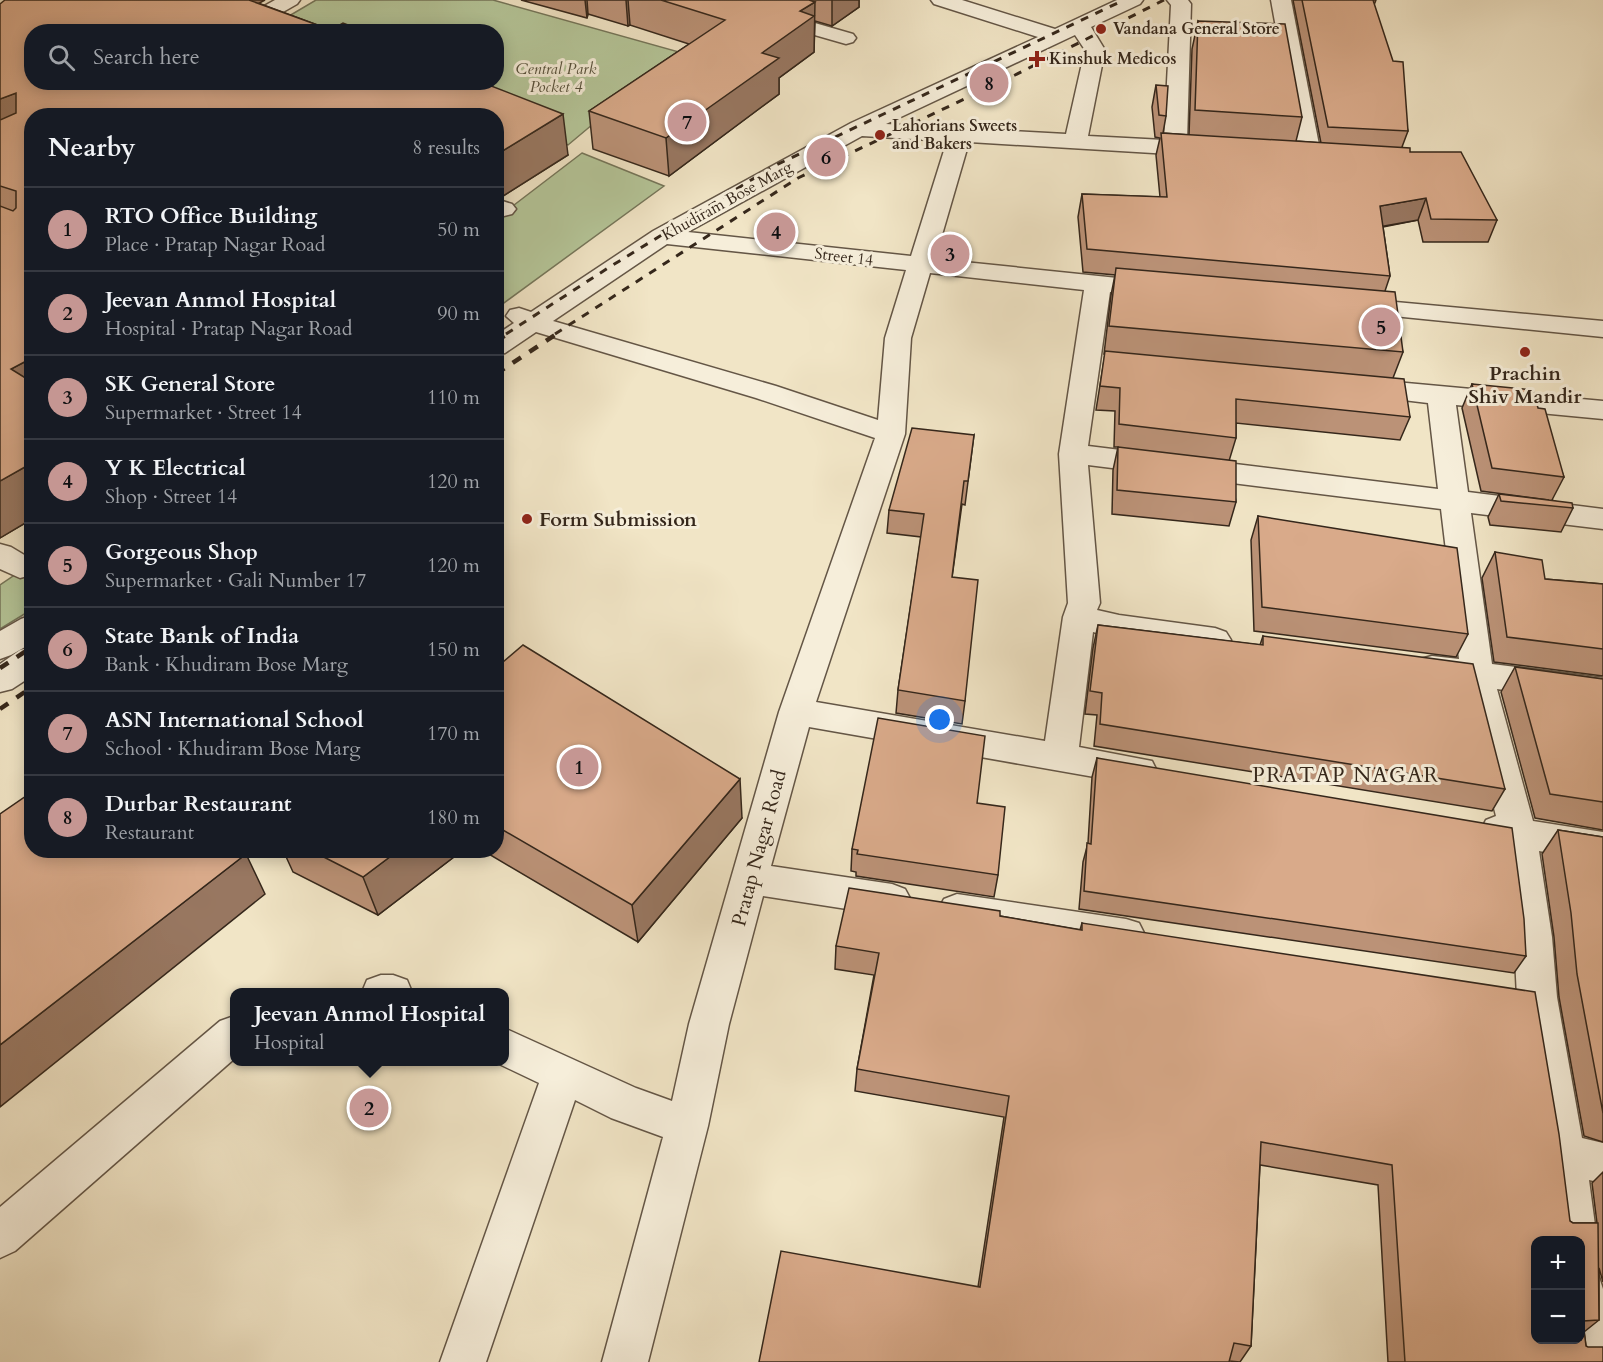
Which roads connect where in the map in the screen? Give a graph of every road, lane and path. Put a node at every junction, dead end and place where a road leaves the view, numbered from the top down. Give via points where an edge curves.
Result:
1 (290, 0) edge
2 (713, 0) edge
3 (942, 0) edge
4 (1098, 0) edge
5 (1133, 0) edge
6 (1177, 0) edge
7 (1281, 0) edge
8 (246, 24) edge
9 (1080, 25) junction
10 (1034, 29) junction
11 (1056, 36) junction
12 (846, 38) dead end
13 (820, 125) dead end
14 (859, 128) junction
15 (960, 134) junction
16 (799, 136) dead end
17 (1076, 141) junction
18 (1175, 147) junction
19 (1220, 150) edge
20 (1334, 157) edge
21 (662, 236) junction
22 (918, 266) junction
23 (1098, 284) junction
24 (1185, 290) edge
25 (1323, 303) edge
26 (514, 319) edge
27 (1603, 329) edge
28 (504, 335) edge
29 (1334, 386) edge
30 (1441, 395) junction
31 (1603, 410) edge
32 (891, 434) junction
33 (1073, 454) junction
34 (1455, 501) junction
35 (1603, 519) edge
36 (1079, 617) junction
37 (24, 632) edge
38 (1246, 644) edge
39 (0, 647) edge
40 (24, 664) edge
41 (1408, 665) edge
42 (1477, 674) junction
43 (0, 680) edge
44 (1603, 692) edge
45 (796, 712) junction
46 (1060, 757) junction
47 (1166, 775) edge
48 (1471, 825) edge
49 (1518, 833) junction
50 (1603, 848) edge
51 (751, 879) junction
52 (1162, 941) edge
53 (230, 1037) edge
54 (509, 1048) edge
55 (562, 1074) junction
56 (687, 1126) junction
57 (1584, 1159) edge
58 (0, 1236) edge
59 (1575, 1236) edge
60 (1582, 1290) edge
61 (463, 1362) edge
62 (625, 1362) edge
63 (1590, 1362) edge

1 - 8 street
2 - 12 street
3 - 10 street
4 - 10 street
5 - 9 street, Khudiram Bose Marg
6 - 18 street via 1180,4
7 - 20 street via 1299,154
9 - 11 street, Khudiram Bose Marg
9 - 17 street via 1095,50
10 - 11 street
10 - 13 street
11 - 14 street, Khudiram Bose Marg
14 - 15 street
14 - 21 street, Khudiram Bose Marg
15 - 17 street
15 - 22 street, Pratap Nagar Road
16 - 26 street, Khudiram Bose Marg via 674,206
17 - 18 street
18 - 19 street
21 - 22 street, Street 14
21 - 26 street, Khudiram Bose Marg
22 - 23 street, Street 14
22 - 32 street, Pratap Nagar Road via 898,338
23 - 24 street, Street 14
23 - 33 street via 1098,364
25 - 27 street
26 - 28 street, Khudiram Bose Marg
26 - 32 street via 766,392
29 - 30 street
30 - 31 street
30 - 34 street
32 - 45 street, Pratap Nagar Road
33 - 34 street
33 - 36 street via 1084,603
34 - 35 street
34 - 42 street
36 - 38 street via 1119,627
36 - 46 street
37 - 39 street
40 - 43 street
41 - 42 street
42 - 44 street
42 - 49 street
45 - 46 street
45 - 51 street, Pratap Nagar Road
46 - 47 street
48 - 49 street
49 - 50 street
49 - 57 street via 1533,937 1519,995
51 - 52 street
51 - 56 street, Pratap Nagar Road via 709,1024
53 - 58 street
54 - 55 street
55 - 56 street via 626,1104
55 - 61 street
56 - 62 street, Pratap Nagar Road
57 - 59 street
60 - 63 street

